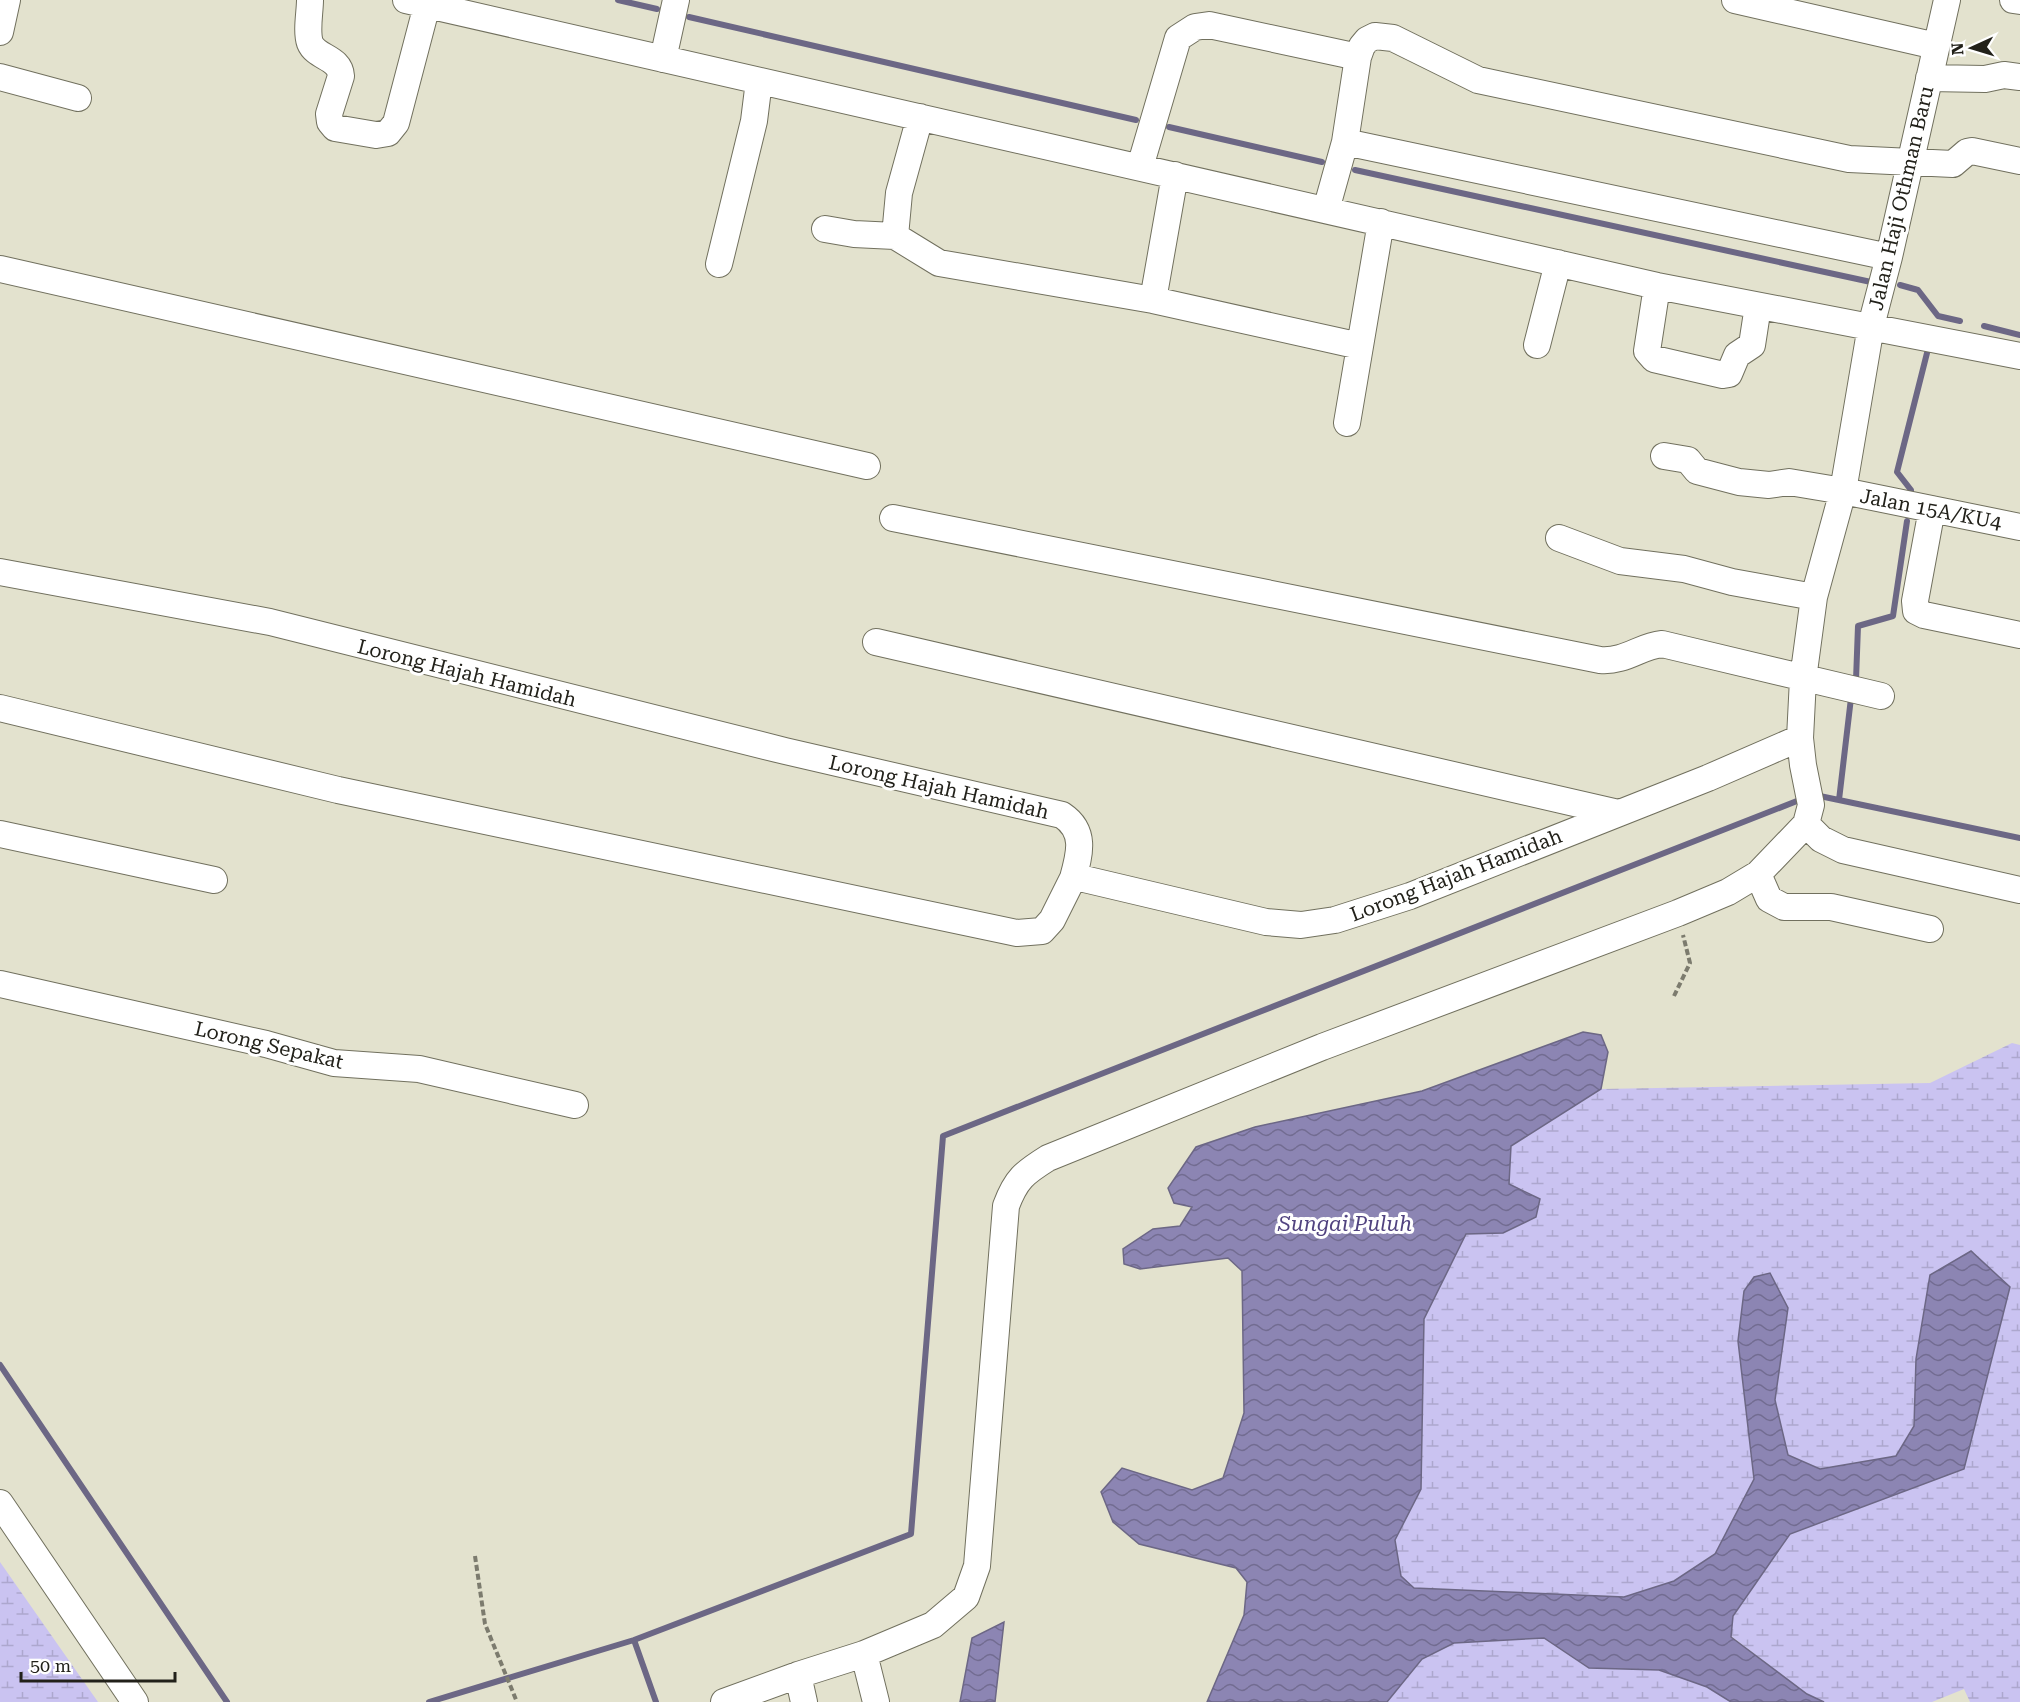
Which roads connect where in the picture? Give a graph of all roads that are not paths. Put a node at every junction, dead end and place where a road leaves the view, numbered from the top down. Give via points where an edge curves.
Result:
1 (7, 0) edge
2 (310, 0) edge
3 (676, 0) edge
4 (1735, 0) edge
5 (1947, 0) edge
6 (2013, 0) edge
7 (2020, 1) edge
8 (417, 2) edge
9 (0, 32) edge
10 (1936, 46) junction
11 (1358, 57) junction
12 (663, 59) junction
13 (0, 77) edge
14 (2020, 77) edge
15 (1929, 78) junction
16 (759, 81) junction
17 (78, 98) dead end
18 (920, 117) junction
19 (1345, 142) junction
20 (1911, 160) junction
21 (2020, 161) edge
22 (1140, 167) junction
23 (1175, 176) junction
24 (1326, 210) junction
25 (1381, 222) junction
26 (825, 229) dead end
27 (895, 236) junction
28 (1889, 257) junction
29 (1558, 263) junction
30 (719, 264) dead end
31 (0, 269) edge
32 (1657, 285) junction
33 (1153, 300) junction
34 (1758, 306) junction
35 (1871, 327) junction
36 (1537, 345) dead end
37 (1360, 346) junction
38 (2020, 356) edge
39 (1347, 423) dead end
40 (1664, 456) dead end
41 (867, 466) dead end
42 (1843, 491) junction
43 (1932, 509) junction
44 (893, 518) dead end
45 (2020, 527) edge
46 (1559, 538) dead end
47 (0, 572) edge
48 (1814, 597) junction
49 (2020, 635) edge
50 (876, 642) dead end
51 (1803, 679) junction
52 (1881, 696) dead end
53 (0, 708) edge
54 (1800, 738) junction
55 (1618, 813) junction
56 (1809, 814) junction
57 (0, 834) edge
58 (1758, 874) junction
59 (1073, 878) junction
60 (214, 880) dead end
61 (2020, 890) edge
62 (1930, 929) dead end
63 (0, 984) edge
64 (575, 1105) dead end
65 (0, 1503) edge
66 (864, 1654) junction
67 (798, 1675) junction
68 (135, 1702) edge
69 (724, 1702) edge
70 (804, 1702) edge
71 (876, 1702) edge

1 - 9 street
2 - 8 street via 310,42 340,69 330,122 335,128 375,135 388,133 396,123
3 - 12 street
4 - 10 street
5 - 10 street, Jalan Haji Othman Baru
6 - 7 street
8 - 12 street
10 - 15 street, Jalan Haji Othman Baru
11 - 19 street
11 - 20 street via 1367,40 1375,36 1393,38 1478,80 1849,159
11 - 22 street via 1209,25 1196,27 1178,38
12 - 16 street
13 - 17 street
14 - 15 street
15 - 20 street, Jalan Haji Othman Baru
16 - 18 street
16 - 30 street via 754,122
18 - 22 street
18 - 27 street via 899,193
19 - 24 street
19 - 28 street
20 - 21 street via 1953,164 1972,151
20 - 28 street, Jalan Haji Othman Baru
22 - 23 street
23 - 24 street
23 - 33 street
24 - 25 street
25 - 29 street
25 - 37 street
26 - 27 street
27 - 33 street via 939,263
28 - 35 street, Jalan Haji Othman Baru
29 - 32 street
29 - 36 street
31 - 41 street
32 - 34 street
32 - 34 street via 1647,351 1654,359 1723,375 1729,374 1737,355 1752,345
33 - 37 street
34 - 35 street
35 - 38 street
35 - 42 street, Jalan Haji Othman Baru
37 - 39 street
40 - 42 street, Jalan 15A/KU4 via 1688,460 1697,471 1739,482 1790,483
42 - 43 street, Jalan 15A/KU4
42 - 48 street, Jalan Haji Othman Baru
43 - 45 street, Jalan 15A/KU4
43 - 49 street via 1916,611
44 - 51 street via 1600,660 1611,661 1662,644
46 - 48 street via 1620,561
47 - 59 street, Lorong Hajah Hamidah via 270,622 762,746 1062,815 1079,834
48 - 51 street, Jalan Haji Othman Baru
50 - 55 street
51 - 52 street
51 - 54 street, Jalan Haji Othman Baru
53 - 59 street via 338,789 1017,933 1042,931 1052,920
54 - 55 street, Lorong Hajah Hamidah
54 - 56 street, Jalan Haji Othman Baru
55 - 59 street, Lorong Hajah Hamidah via 1410,896 1335,920 1301,925 1266,922
56 - 58 street
56 - 61 street via 1821,838 1843,850
57 - 60 street
58 - 62 street via 1769,899 1784,907 1831,907
58 - 66 street via 1728,892 1678,913 1322,1047 1048,1158 1027,1172 1013,1187 1006,1206 977,1566 966,1597 933,1625
63 - 64 street, Lorong Sepakat via 334,1063 419,1069
65 - 68 street
66 - 67 street
66 - 71 street
67 - 69 street
67 - 70 street

